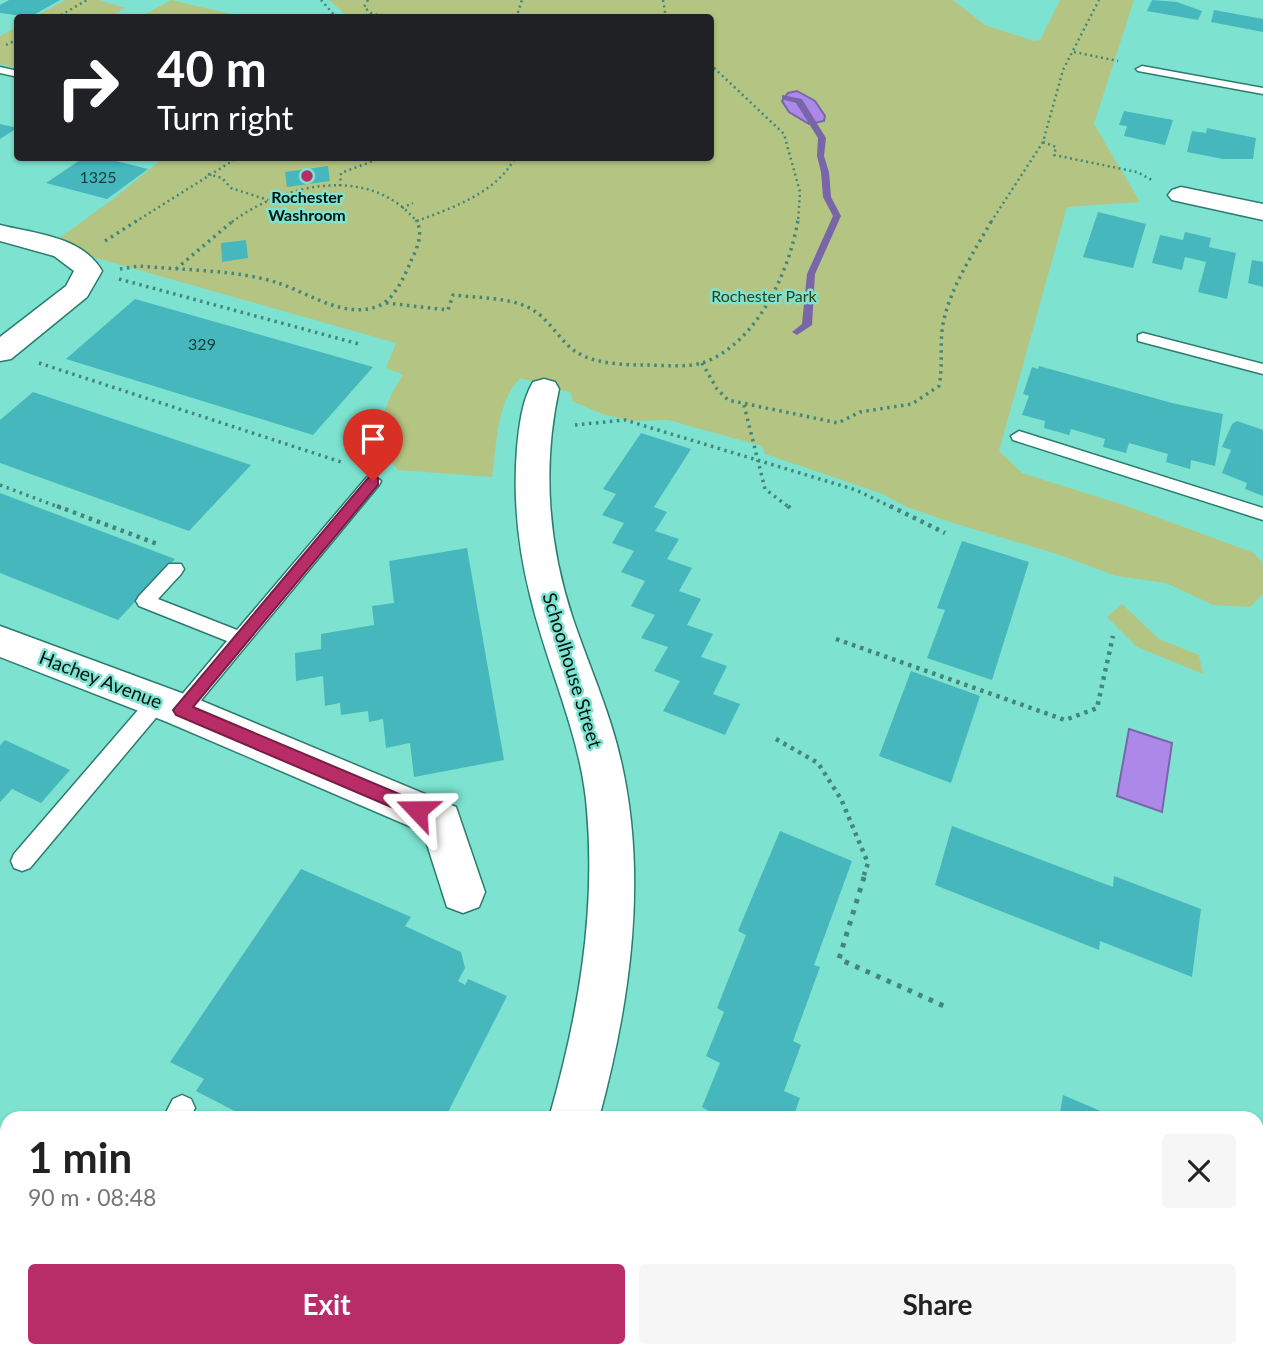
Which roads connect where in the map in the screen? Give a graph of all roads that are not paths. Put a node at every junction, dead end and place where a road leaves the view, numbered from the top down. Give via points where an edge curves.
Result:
1 (1142, 69) road end
2 (1263, 91) edge
3 (1181, 195) dead end
4 (1263, 212) edge
5 (0, 233) edge
6 (1143, 338) dead end
7 (0, 352) edge
8 (1263, 369) edge
9 (544, 388) dead end
10 (1019, 436) dead end
11 (373, 481) dead end
12 (1263, 514) edge
13 (175, 569) road end
14 (241, 639) junction
15 (0, 641) edge
16 (169, 705) junction
17 (22, 861) dead end
18 (463, 892) dead end
19 (576, 1111) edge

1 - 2 lane
3 - 4 street
5 - 7 street via 102,264 77,291
6 - 8 lane
9 - 19 street, Schoolhouse Street via 534,424 530,471 534,525 548,597 594,729 610,828 604,990
10 - 12 lane
11 - 14 lane
13 - 14 lane via 145,601
14 - 16 lane
15 - 16 street, Hachey Avenue
16 - 17 lane
16 - 18 street, Hachey Avenue via 441,820

